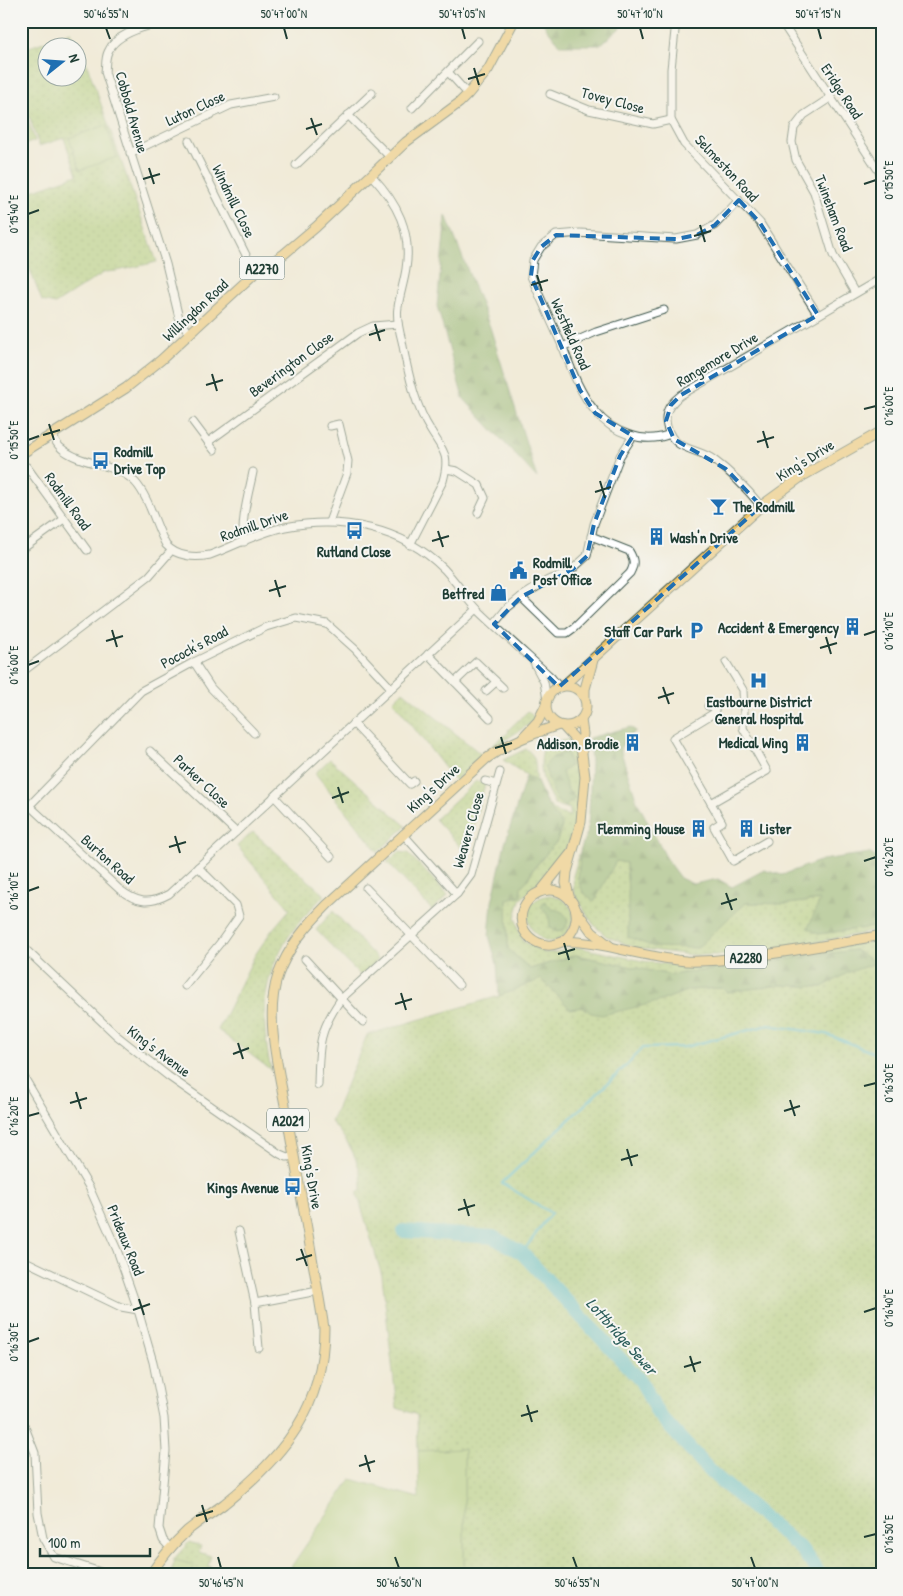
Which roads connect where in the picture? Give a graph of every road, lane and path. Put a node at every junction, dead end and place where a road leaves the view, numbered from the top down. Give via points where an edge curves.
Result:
1 (171, 21) edge
2 (514, 21) edge
3 (676, 21) edge
4 (781, 21) edge
5 (478, 41) dead end
6 (448, 73) junction
7 (372, 93) dead end
8 (468, 94) junction
9 (550, 94) dead end
10 (274, 97) dead end
11 (830, 98) junction
12 (412, 108) dead end
13 (348, 116) junction
14 (671, 120) junction
15 (189, 141) dead end
16 (130, 153) junction
17 (390, 157) junction
18 (296, 165) dead end
19 (372, 176) junction
20 (882, 176) edge
21 (739, 200) junction
22 (255, 273) junction
23 (882, 278) edge
24 (856, 293) junction
25 (664, 310) dead end
26 (818, 316) junction
27 (398, 324) junction
28 (189, 333) junction
29 (562, 347) junction
30 (193, 422) dead end
31 (330, 426) dead end
32 (882, 430) edge
33 (670, 434) junction
34 (52, 436) junction
35 (633, 436) junction
36 (208, 442) junction
37 (214, 450) dead end
38 (21, 454) edge
39 (27, 467) dead end
40 (446, 469) junction
41 (253, 472) dead end
42 (761, 506) junction
43 (478, 513) dead end
44 (64, 519) junction
45 (329, 522) junction
46 (591, 536) junction
47 (244, 542) junction
48 (410, 545) junction
49 (21, 550) edge
50 (87, 550) dead end
51 (171, 550) junction
52 (520, 597) junction
53 (477, 608) junction
54 (494, 624) junction
55 (428, 654) junction
56 (532, 660) junction
57 (593, 660) junction
58 (194, 662) junction
59 (726, 662) dead end
60 (21, 673) edge
61 (455, 682) junction
62 (496, 682) junction
63 (561, 687) junction
64 (392, 688) junction
65 (502, 688) dead end
66 (486, 691) dead end
67 (585, 697) junction
68 (546, 702) junction
69 (708, 706) dead end
70 (490, 718) dead end
71 (581, 720) junction
72 (353, 723) junction
73 (561, 726) junction
74 (254, 733) dead end
75 (523, 737) junction
76 (581, 746) junction
77 (150, 751) dead end
78 (500, 772) dead end
79 (414, 781) dead end
80 (485, 782) dead end
81 (496, 784) junction
82 (274, 796) junction
83 (21, 798) edge
84 (711, 803) junction
85 (30, 805) junction
86 (236, 832) junction
87 (403, 834) junction
88 (766, 841) dead end
89 (574, 850) junction
90 (331, 857) dead end
91 (198, 867) junction
92 (366, 888) dead end
93 (541, 891) junction
94 (457, 894) junction
95 (572, 904) junction
96 (411, 935) junction
97 (882, 936) edge
98 (565, 940) junction
99 (21, 945) edge
100 (610, 947) junction
101 (305, 959) dead end
102 (459, 985) dead end
103 (184, 986) dead end
104 (341, 999) junction
105 (363, 1022) dead end
106 (21, 1072) edge
107 (318, 1085) dead end
108 (294, 1156) junction
109 (239, 1231) dead end
110 (21, 1259) edge
111 (318, 1290) junction
112 (255, 1303) junction
113 (138, 1310) junction
114 (259, 1348) dead end
115 (21, 1417) edge
116 (171, 1549) junction
117 (110, 1575) edge
118 (150, 1575) edge

1 - 16 street, Cobbold Avenue via 152,24 120,37 108,52 105,72
2 - 8 main road, Willingdon Road / A2270 via 488,70
3 - 14 street, Selmeston Road via 671,69
4 - 11 street, Eridge Road
5 - 6 street
6 - 8 street
6 - 12 street
7 - 13 street
8 - 17 main road, Willingdon Road / A2270
9 - 14 street, Tovey Close via 589,110 653,124
10 - 16 street, Luton Close via 231,105
11 - 20 street, Eridge Road
11 - 24 street, Twineham Road via 804,115 794,128 792,142 796,160 814,192 833,254
13 - 17 street
13 - 18 street
14 - 21 street, Selmeston Road via 684,144
15 - 22 street, Windmill Close
16 - 28 street, Cobbold Avenue via 166,264 179,318
17 - 19 main road, Willingdon Road / A2270
19 - 22 main road, Willingdon Road / A2270 via 284,254
19 - 27 street via 391,198 406,239 407,258 397,308
21 - 26 street, Selmeston Road via 760,223
21 - 29 street, Westfield Road via 714,226 697,235 676,239 556,235 540,247 533,260 531,276
22 - 28 main road, Willingdon Road / A2270
23 - 24 street, Rangemore Drive
24 - 26 street, Rangemore Drive
25 - 29 street via 596,332
26 - 33 street, Rangemore Drive via 681,395 666,415
27 - 36 street, Beverington Close via 373,326 358,334
27 - 40 street via 414,392 444,451
28 - 34 main road, Willingdon Road / A2270 via 126,388
29 - 35 street, Westfield Road via 580,390 596,413 617,430
30 - 36 street
31 - 45 street via 339,424 348,461 347,473
32 - 42 main road, King's Drive via 801,477
33 - 35 street, Westfield Road via 649,440
33 - 42 street via 679,444 711,458 726,469
34 - 38 main road, Willingdon Road / A2270
34 - 51 street via 62,449 117,470 135,482
35 - 46 street via 620,456
36 - 37 street
39 - 44 street, Rodmill Road
40 - 43 street via 457,471 479,485 485,498
40 - 48 street via 444,481
41 - 47 street via 242,534
42 - 57 main road, King's Drive
44 - 49 street
44 - 50 street, Rodmill Road
45 - 47 street, Rodmill Drive via 282,527
45 - 48 street, Rodmill Drive via 378,530
46 - 52 street via 587,556 576,568
46 - 52 street via 629,551 634,565 574,628 567,633 558,633
47 - 51 street, Rodmill Drive via 201,556
48 - 53 street, Rodmill Drive via 444,570
51 - 60 street via 149,576
52 - 54 street
53 - 54 street, Rodmill Drive
53 - 55 street, Burton Road
54 - 56 street, Rodmill Drive
55 - 61 street
55 - 64 street, Burton Road
56 - 63 street, Rodmill Drive
56 - 68 street, Rodmill Drive via 544,682
57 - 63 main road, King's Drive
57 - 67 main road
58 - 64 street, Pocock's Road via 266,627 296,618 327,624
58 - 74 street via 210,688
58 - 85 street, Pocock's Road via 141,691
59 - 84 street via 743,690 743,728 767,771
61 - 62 street via 475,660
61 - 70 street
62 - 65 street
62 - 66 street
63 - 67 main road via 574,687
63 - 68 main road via 550,694
64 - 72 street, Burton Road
67 - 71 main road via 587,708
68 - 73 main road via 548,715
68 - 75 main road, King's Drive / A2021 via 538,721
69 - 84 street via 716,707 714,713 673,738
71 - 73 main road
71 - 76 main road, A2280
72 - 79 street via 410,784
72 - 82 street, Burton Road
73 - 75 main road, King's Drive / A2021
73 - 76 main road
75 - 87 main road, King's Drive / A2021 via 486,760
76 - 89 main road, A2280 via 584,798
77 - 86 street, Parker Close
78 - 81 street, Weavers Close
80 - 81 street
81 - 94 street, Weavers Close via 471,875
82 - 86 street, Burton Road
82 - 90 street
83 - 85 street, Burton Road
84 - 88 street via 722,822 714,827 733,861
85 - 91 street, Burton Road via 119,889 138,900 158,900
86 - 91 street, Burton Road
87 - 94 street, Weavers Close
87 - 108 main road, King's Drive / A2021 via 309,923 278,975 273,1000 274,1029
89 - 93 main road, A2280
89 - 95 main road, A2280 via 566,883
91 - 103 street via 236,905 239,916
92 - 96 street
93 - 95 main road via 557,891
93 - 98 main road, A2280 via 532,896 522,911 524,930 538,943 556,944
94 - 96 street, Weavers Close
95 - 98 main road, A2280 via 577,917 576,926
95 - 100 main road, A2280 via 592,932
96 - 102 street
96 - 104 street, Weavers Close
97 - 100 main road, A2280 via 716,961 669,959
98 - 100 main road, A2280
99 - 108 street, King's Avenue via 116,1035 168,1076 280,1154
101 - 104 street
104 - 105 street
104 - 107 street, Weavers Close via 328,1017 319,1042
106 - 113 street, Prideaux Road via 89,1187
108 - 111 main road, King's Drive / A2021
109 - 112 street
110 - 113 street via 121,1307
111 - 112 street
111 - 116 main road, King's Drive / A2021 via 324,1350 314,1394 304,1416 293,1435 256,1478 187,1531
112 - 114 street
113 - 116 street, Prideaux Road via 164,1418 166,1451 159,1528
115 - 117 street via 34,1454 43,1538 54,1557
116 - 118 main road, A2021

